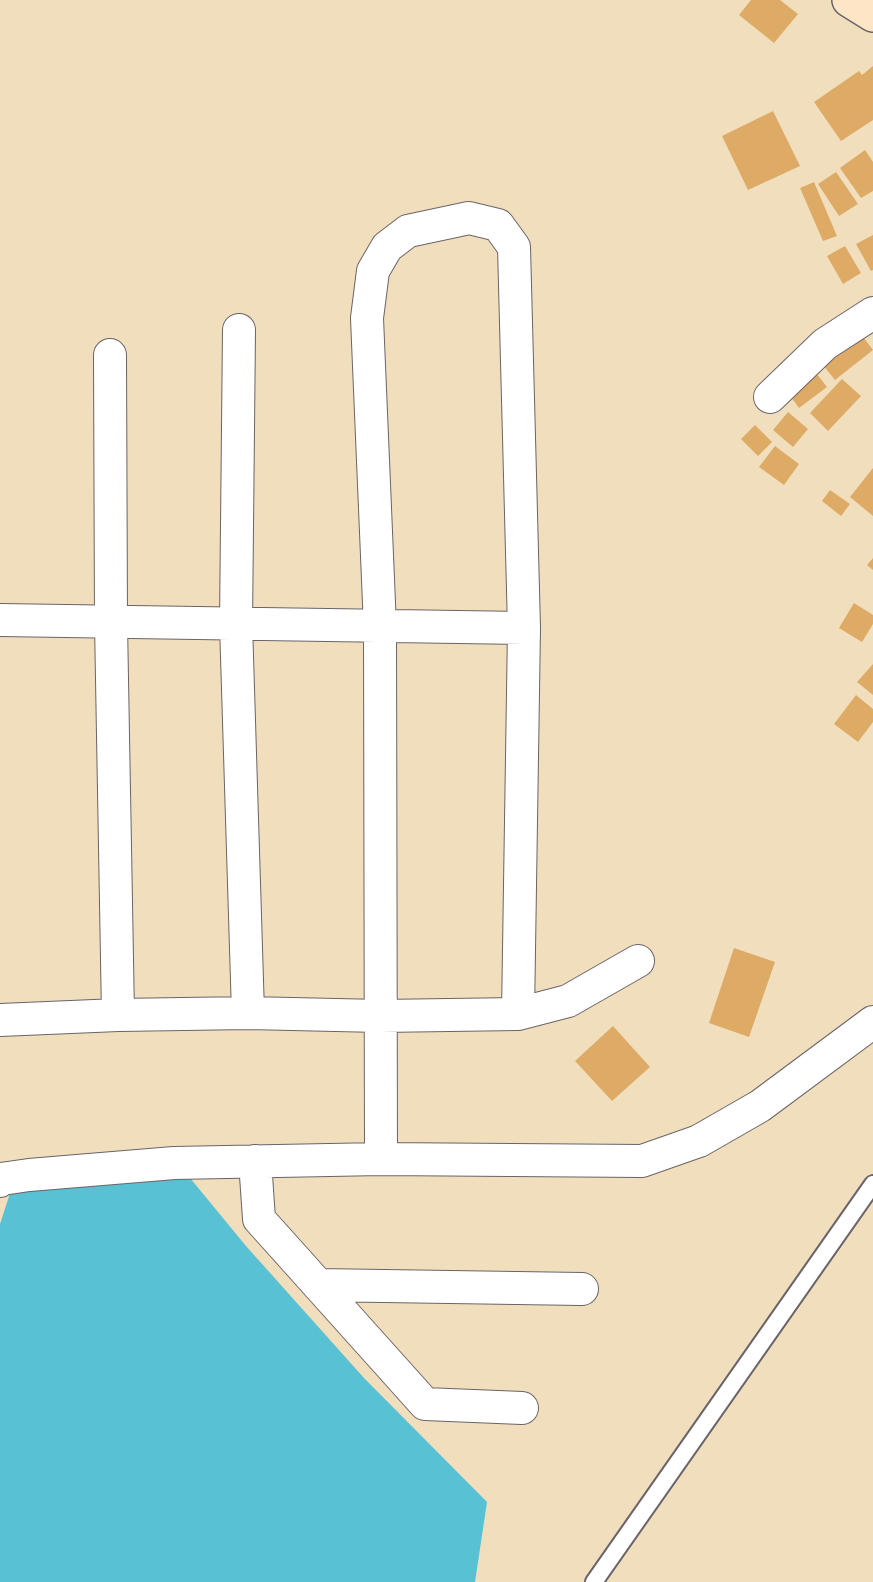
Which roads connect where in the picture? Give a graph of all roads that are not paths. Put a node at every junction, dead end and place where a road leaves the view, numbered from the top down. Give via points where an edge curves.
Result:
1 (849, 0) edge
2 (873, 15) edge
3 (873, 313) edge
4 (239, 330) dead end
5 (110, 355) dead end
6 (770, 398) dead end
7 (0, 620) edge
8 (111, 623) junction
9 (236, 624) junction
10 (380, 627) junction
11 (524, 628) junction
12 (638, 961) dead end
13 (248, 1013) junction
14 (518, 1014) junction
15 (118, 1015) junction
16 (380, 1016) junction
17 (0, 1020) edge
18 (873, 1022) edge
19 (381, 1159) junction
20 (255, 1161) junction
21 (1, 1179) edge
22 (873, 1184) edge
23 (318, 1285) junction
24 (582, 1289) dead end
25 (522, 1408) dead end
26 (594, 1582) edge

1 - 2 street
3 - 6 street via 825,344
4 - 9 street
5 - 8 street
7 - 8 street
8 - 9 street
8 - 15 street
9 - 10 street
9 - 13 street
10 - 11 street
10 - 11 street via 367,318 373,271 387,247 408,231 469,218 498,225 514,247
10 - 16 street
11 - 14 street
12 - 14 street via 568,1001
13 - 15 street
13 - 16 street
14 - 16 street
15 - 17 street
16 - 19 street
18 - 19 street via 760,1106 699,1141 642,1161
19 - 20 street
20 - 21 street via 174,1163
20 - 23 street via 259,1219
22 - 26 lane
23 - 24 street
23 - 25 street via 425,1404

